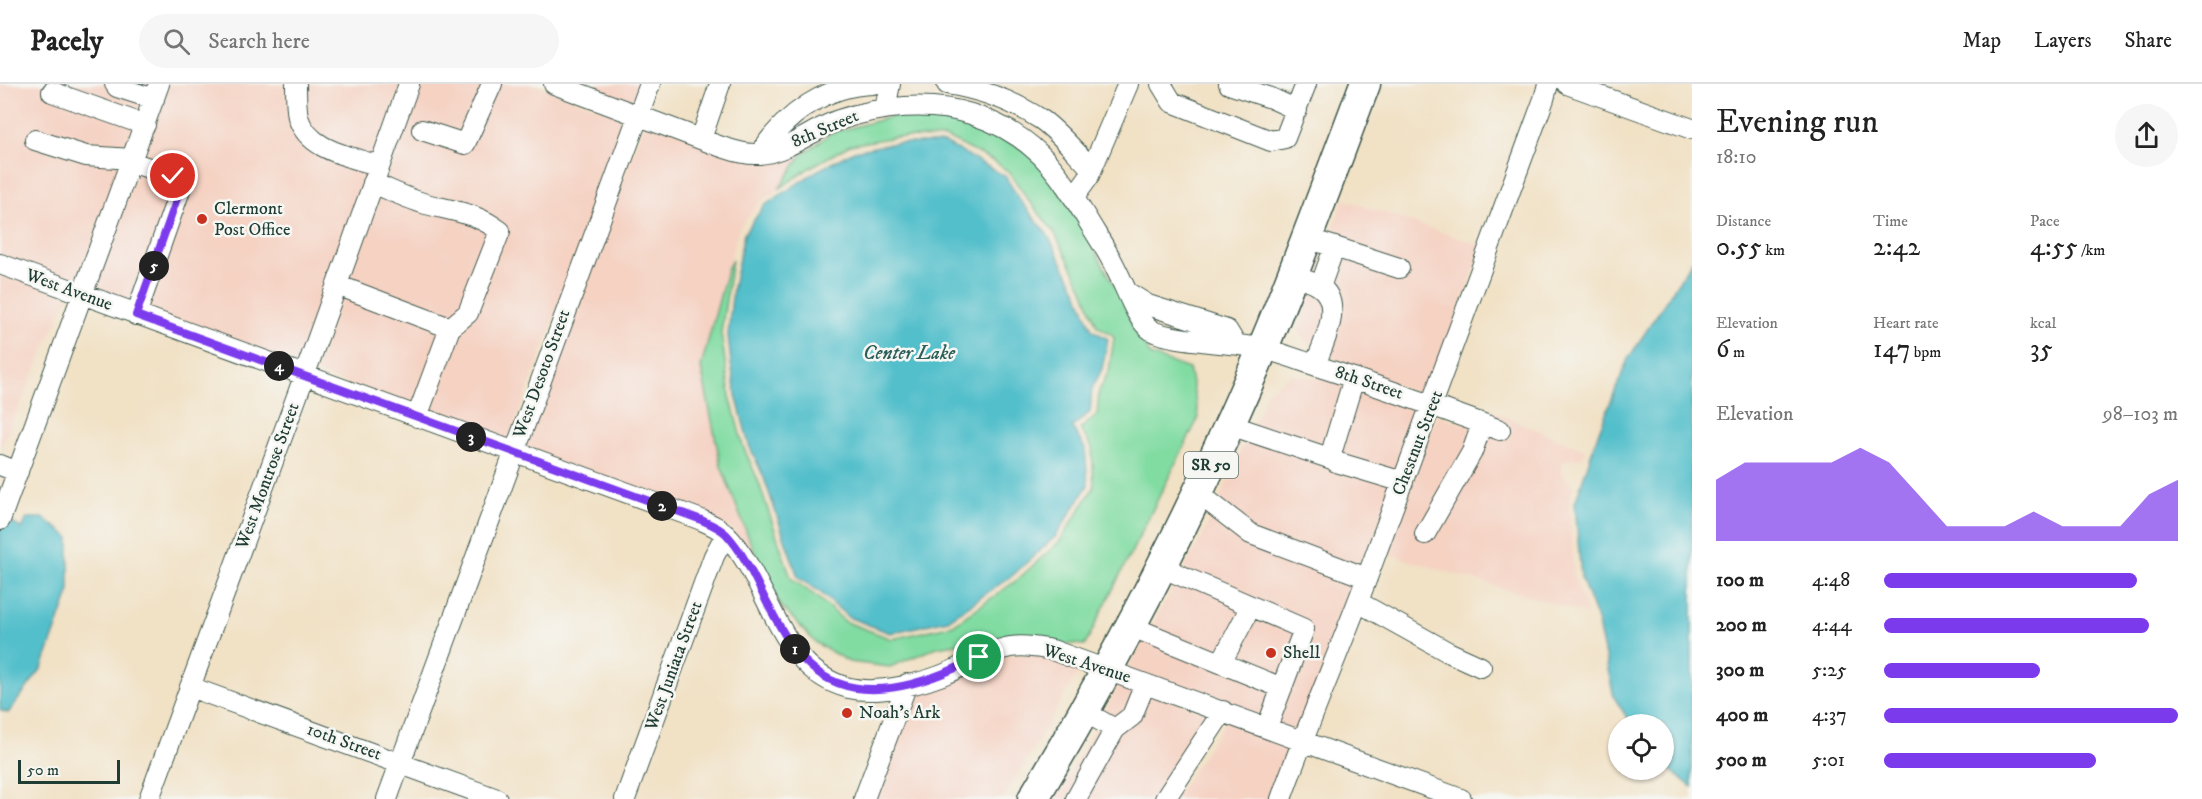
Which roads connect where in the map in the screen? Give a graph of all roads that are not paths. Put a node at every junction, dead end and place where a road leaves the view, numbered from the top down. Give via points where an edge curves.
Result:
1 (115, 84) edge
2 (296, 84) edge
3 (409, 84) edge
4 (492, 84) edge
5 (554, 84) edge
6 (650, 84) edge
7 (720, 84) edge
8 (873, 84) edge
9 (890, 84) edge
10 (947, 84) edge
11 (1128, 84) edge
12 (1161, 84) edge
13 (1229, 84) edge
14 (1306, 84) edge
15 (1365, 84) edge
16 (1548, 84) edge
17 (1567, 84) edge
18 (157, 91) edge
19 (52, 92) dead end
20 (885, 109) junction
21 (1297, 110) junction
22 (639, 115) junction
23 (145, 124) junction
24 (1692, 129) edge
25 (422, 130) dead end
26 (35, 140) dead end
27 (701, 140) junction
28 (760, 154) junction
29 (131, 161) junction
30 (1092, 169) junction
31 (376, 175) junction
32 (1074, 197) junction
33 (1307, 238) junction
34 (1334, 248) junction
35 (0, 264) edge
36 (1399, 268) dead end
37 (1292, 276) junction
38 (337, 285) junction
39 (1320, 287) junction
40 (83, 296) junction
41 (136, 315) junction
42 (450, 328) junction
43 (1249, 346) junction
44 (1315, 365) junction
45 (305, 376) junction
46 (1354, 378) junction
47 (1432, 406) junction
48 (417, 417) junction
49 (1230, 425) junction
50 (513, 452) junction
51 (1332, 459) junction
52 (9, 468) edge
53 (1403, 482) junction
54 (1198, 493) junction
55 (2, 515) edge
56 (726, 534) junction
57 (1425, 534) dead end
58 (1161, 567) junction
59 (1367, 578) junction
60 (1358, 602) junction
61 (1251, 606) junction
62 (1130, 626) junction
63 (1221, 663) junction
64 (1481, 667) dead end
65 (1106, 670) junction
66 (907, 684) junction
67 (1145, 684) junction
68 (190, 687) junction
69 (1282, 688) junction
70 (1083, 711) junction
71 (1222, 711) junction
72 (1267, 727) junction
73 (1116, 729) junction
74 (1302, 740) junction
75 (400, 762) junction
76 (149, 799) edge
77 (387, 799) edge
78 (497, 799) edge
79 (625, 799) edge
80 (864, 799) edge
81 (1033, 799) edge
82 (1076, 799) edge
83 (1165, 799) edge
84 (1281, 799) edge
85 (1461, 799) edge

1 - 18 street
2 - 31 street via 298,115 307,136
3 - 31 street, West Montrose Street
4 - 25 street via 465,144
5 - 22 street, 8th Street
6 - 22 street, West Desoto Street
7 - 27 street
8 - 28 street via 836,90 798,111 769,139
9 - 20 street
10 - 30 street via 974,88 1042,121
11 - 30 street
12 - 21 street via 1172,102 1271,141 1285,138
13 - 21 street
14 - 21 street
15 - 33 highway, SR 50
16 - 47 street, Chestnut Street
17 - 24 street
18 - 23 street
19 - 23 street
20 - 28 street, 8th Street via 862,112
20 - 32 street, 8th Street via 946,108 989,121 1037,150
22 - 27 street, 8th Street
22 - 50 street, West Desoto Street
23 - 29 street
26 - 29 street via 86,156
27 - 28 street, 8th Street
29 - 40 street
29 - 41 street via 173,176 181,187
30 - 32 street
31 - 38 street, West Montrose Street
31 - 42 street via 425,204 465,213 500,231 468,313
32 - 43 street, 8th Street via 1128,292 1148,305 1227,330
33 - 34 street
33 - 37 highway, SR 50
34 - 36 street
34 - 39 street
35 - 40 street, West Avenue
37 - 39 street
37 - 43 highway, SR 50
38 - 42 street
38 - 45 street, West Montrose Street
39 - 44 street via 1330,300 1331,312
40 - 41 street, West Avenue
40 - 52 street
41 - 45 street, West Avenue
42 - 48 street
43 - 44 street, 8th Street
43 - 49 highway, SR 50
44 - 46 street, 8th Street
45 - 48 street, West Avenue
45 - 68 street, West Montrose Street
46 - 47 street, 8th Street
46 - 51 street
47 - 53 street, Chestnut Street
47 - 57 street, 8th Street via 1491,427 1472,452
48 - 50 street, West Avenue
49 - 51 street
49 - 54 highway, SR 50
50 - 56 street, West Avenue via 699,519
50 - 75 street, West Desoto Street
51 - 53 street
52 - 55 street
53 - 59 street, Chestnut Street
54 - 58 highway, SR 50
54 - 59 street via 1251,534
56 - 66 street, West Avenue via 749,567 781,629 809,665 850,688 868,690
56 - 79 street, West Juniata Street via 714,556
58 - 61 street
58 - 62 highway, SR 50
59 - 60 street, Chestnut Street
60 - 64 street
60 - 74 street, Chestnut Street
61 - 63 street
61 - 69 street via 1304,629
62 - 63 street
62 - 65 highway, SR 50
63 - 69 street
65 - 66 street, West Avenue via 1052,650 1018,646
65 - 67 street, West Avenue
65 - 70 highway, SR 50
66 - 80 street
67 - 71 street, West Avenue
67 - 73 street via 1132,716
68 - 75 street, 10th Street
68 - 76 street, West Montrose Street
69 - 72 street
70 - 73 street
70 - 81 highway, SR 50
71 - 72 street, West Avenue
71 - 83 street
72 - 74 street, West Avenue
73 - 82 street
74 - 84 street, Chestnut Street
74 - 85 street, West Avenue
75 - 77 street, West Desoto Street
75 - 78 street, 10th Street

